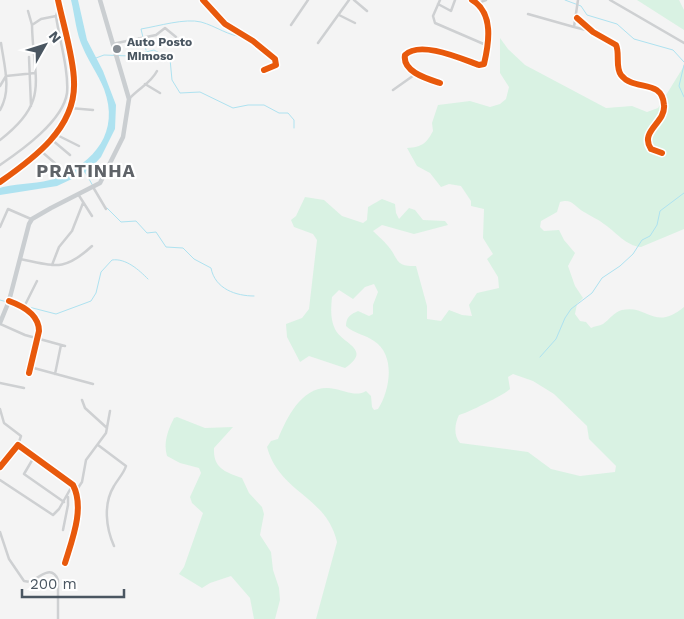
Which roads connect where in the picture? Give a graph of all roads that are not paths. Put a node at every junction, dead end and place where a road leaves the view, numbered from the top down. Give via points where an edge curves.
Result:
1 (58, 0) edge
2 (100, 0) edge
3 (203, 0) edge
4 (308, 0) edge
5 (349, 0) edge
6 (354, 0) edge
7 (440, 0) edge
8 (455, 0) edge
9 (472, 0) edge
10 (486, 0) edge
11 (610, 0) edge
12 (578, 2) edge
13 (478, 3) junction
14 (438, 4) junction
15 (59, 6) junction
16 (28, 11) dead end
17 (367, 11) dead end
18 (528, 14) dead end
19 (339, 15) junction
20 (56, 16) junction
21 (577, 18) junction
22 (291, 24) dead end
23 (355, 24) dead end
24 (32, 25) junction
25 (574, 26) junction
26 (592, 32) junction
27 (176, 37) dead end
28 (1, 43) edge
29 (318, 43) dead end
30 (684, 43) edge
31 (112, 44) junction
32 (486, 45) junction
33 (29, 57) dead end
34 (264, 70) dead end
35 (157, 71) dead end
36 (35, 73) junction
37 (417, 73) junction
38 (30, 74) junction
39 (6, 76) junction
40 (145, 84) junction
41 (440, 84) dead end
42 (0, 86) edge
43 (394, 90) dead end
44 (67, 93) junction
45 (160, 93) dead end
46 (73, 94) junction
47 (129, 99) junction
48 (31, 107) junction
49 (70, 108) junction
50 (0, 110) edge
51 (93, 110) dead end
52 (55, 134) junction
53 (51, 139) junction
54 (0, 140) edge
55 (79, 146) dead end
56 (41, 151) junction
57 (662, 153) dead end
58 (70, 155) dead end
59 (57, 165) dead end
60 (0, 166) edge
61 (0, 182) edge
62 (92, 187) junction
63 (78, 194) junction
64 (83, 203) junction
65 (106, 209) dead end
66 (92, 216) dead end
67 (32, 219) junction
68 (0, 227) edge
69 (92, 246) dead end
70 (19, 258) junction
71 (52, 265) junction
72 (37, 281) dead end
73 (9, 301) junction
74 (24, 306) junction
75 (0, 323) edge
76 (37, 338) junction
77 (60, 345) junction
78 (65, 346) dead end
79 (30, 367) junction
80 (29, 373) dead end
81 (55, 374) junction
82 (0, 383) edge
83 (93, 384) dead end
84 (24, 388) dead end
85 (82, 400) dead end
86 (0, 409) edge
87 (110, 411) dead end
88 (107, 428) junction
89 (98, 444) junction
90 (18, 445) junction
91 (34, 457) junction
92 (0, 466) edge
93 (0, 480) edge
94 (73, 486) junction
95 (76, 491) junction
96 (68, 495) junction
97 (64, 502) junction
98 (63, 530) dead end
99 (0, 532) edge
100 (114, 546) dead end
101 (65, 562) dead end
102 (58, 619) edge

1 - 15 street
2 - 31 main road
3 - 34 street via 225,24 275,59 276,65
4 - 22 street
5 - 19 street
6 - 17 street
7 - 14 street
8 - 14 street via 451,11
9 - 13 street
10 - 13 street
11 - 30 street
12 - 21 street
13 - 32 street via 488,20
14 - 32 street via 433,16 435,23
15 - 20 street
15 - 46 street via 74,77
16 - 24 street
18 - 25 street
19 - 23 street
19 - 29 street
20 - 24 street
20 - 44 street
21 - 25 street
21 - 26 street
24 - 36 street
25 - 26 street
26 - 57 street via 616,45 622,76 639,85 657,88 662,95 664,112 647,138 651,148
27 - 31 street via 165,28 156,35
28 - 39 street
31 - 47 main road
32 - 37 street via 485,62 481,65 433,50 410,50 404,58
33 - 38 street
35 - 40 street
36 - 38 street
36 - 48 street via 36,94
37 - 41 street
37 - 43 street
38 - 39 street
38 - 48 street
39 - 42 street
39 - 50 street via 6,97
40 - 45 street
40 - 47 street
44 - 46 street
44 - 60 street via 47,127
46 - 49 street
47 - 62 main road via 123,137 103,179
48 - 54 street via 21,122
49 - 51 street
49 - 52 street
52 - 53 street
52 - 55 street
53 - 56 street
53 - 58 street
56 - 59 street
56 - 61 street
62 - 63 main road
62 - 65 street
63 - 64 street
63 - 67 main road
64 - 66 street
64 - 71 street via 72,231 59,247
67 - 68 street via 8,209
67 - 70 main road
69 - 71 street via 71,263
70 - 71 street
70 - 73 main road
72 - 74 street
73 - 74 street
73 - 75 main road
74 - 76 street via 39,324
75 - 76 street
76 - 77 street
76 - 79 street
77 - 78 street
77 - 81 street
79 - 80 street
79 - 81 street
81 - 83 street
82 - 84 street
85 - 88 street via 85,408
86 - 90 street via 4,423 21,436
87 - 88 street
88 - 89 street
89 - 95 street via 86,460 82,482
89 - 100 street via 126,466 112,490 107,512 108,533
90 - 91 street
90 - 92 street
91 - 94 street
91 - 97 street via 24,474
93 - 97 street via 53,515
94 - 95 street
94 - 96 street
95 - 101 street via 76,526
96 - 97 street
96 - 98 street
99 - 102 street via 9,559 24,581 30,582 47,572 56,575

